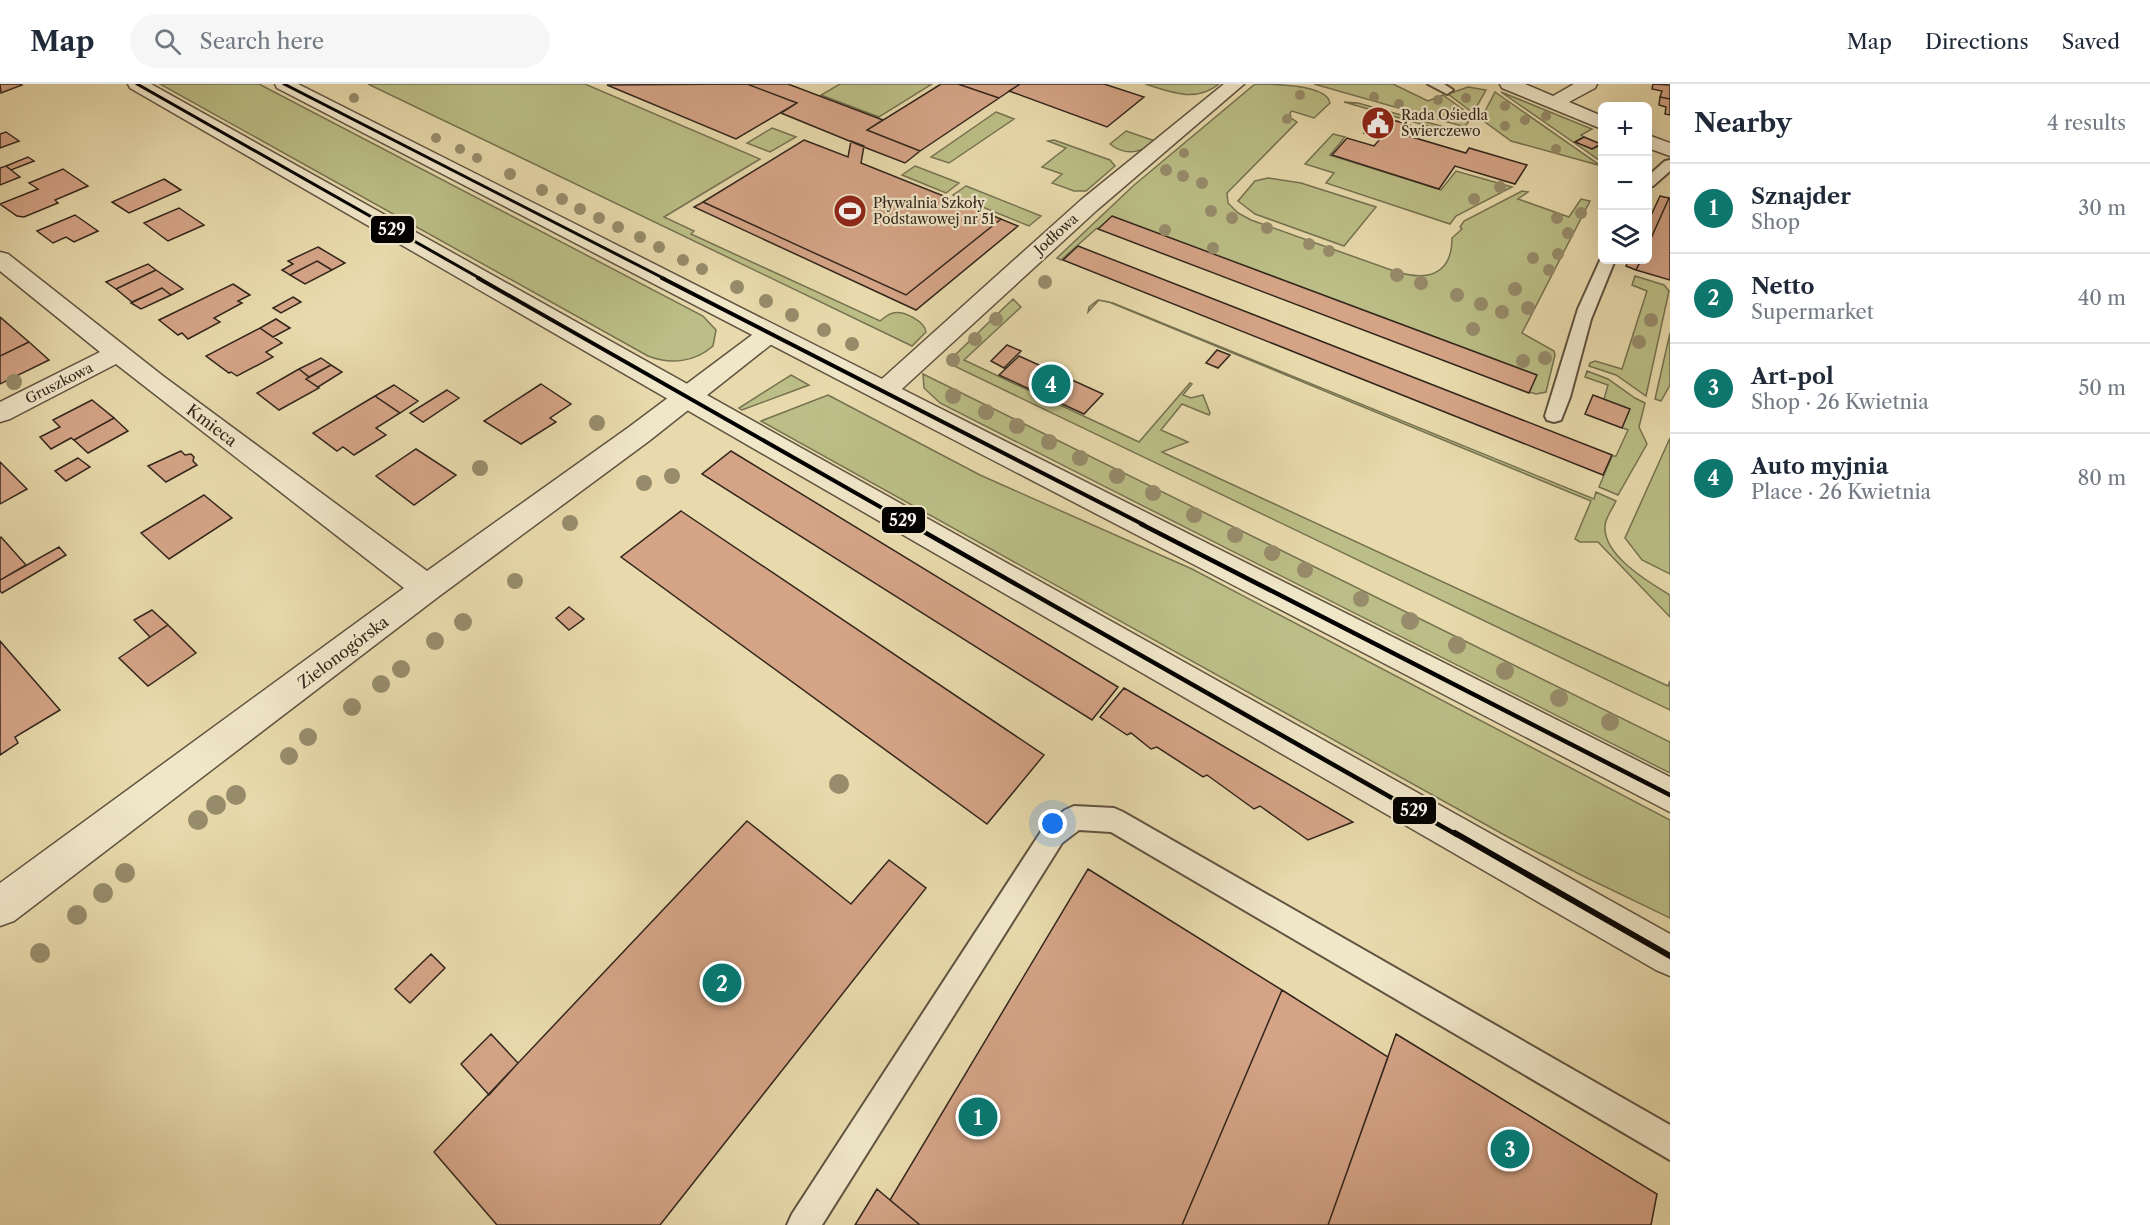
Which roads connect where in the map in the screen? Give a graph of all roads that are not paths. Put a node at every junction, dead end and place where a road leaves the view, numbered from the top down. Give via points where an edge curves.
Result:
1 (138, 84) edge
2 (284, 84) edge
3 (1235, 84) edge
4 (1434, 84) edge
5 (1509, 84) edge
6 (1588, 84) edge
7 (1447, 90) dead end
8 (1554, 103) junction
9 (1598, 121) edge
10 (1652, 143) edge
11 (1670, 150) edge
12 (1670, 164) edge
13 (1652, 179) edge
14 (0, 259) edge
15 (1605, 264) edge
16 (769, 334) junction
17 (118, 353) junction
18 (883, 392) junction
19 (687, 397) junction
20 (0, 413) edge
21 (1554, 416) dead end
22 (428, 588) junction
23 (1670, 795) edge
24 (0, 907) edge
25 (1670, 956) edge
26 (1670, 1144) edge
27 (803, 1225) edge

1 - 19 street
2 - 16 street
3 - 18 street, Jodłowa via 1139,162
4 - 7 lane
5 - 8 street
6 - 8 street
8 - 9 street
10 - 11 street
12 - 13 lane
14 - 17 street, Kmieca
15 - 21 lane via 1576,339
16 - 18 street
16 - 19 street, Zielonogórska
17 - 20 street, Gruszkowa
17 - 22 street, Kmieca
18 - 23 street
19 - 22 street, Zielonogórska
19 - 25 street
22 - 24 street, Zielonogórska
26 - 27 lane via 1114,820 1074,818 1053,835

